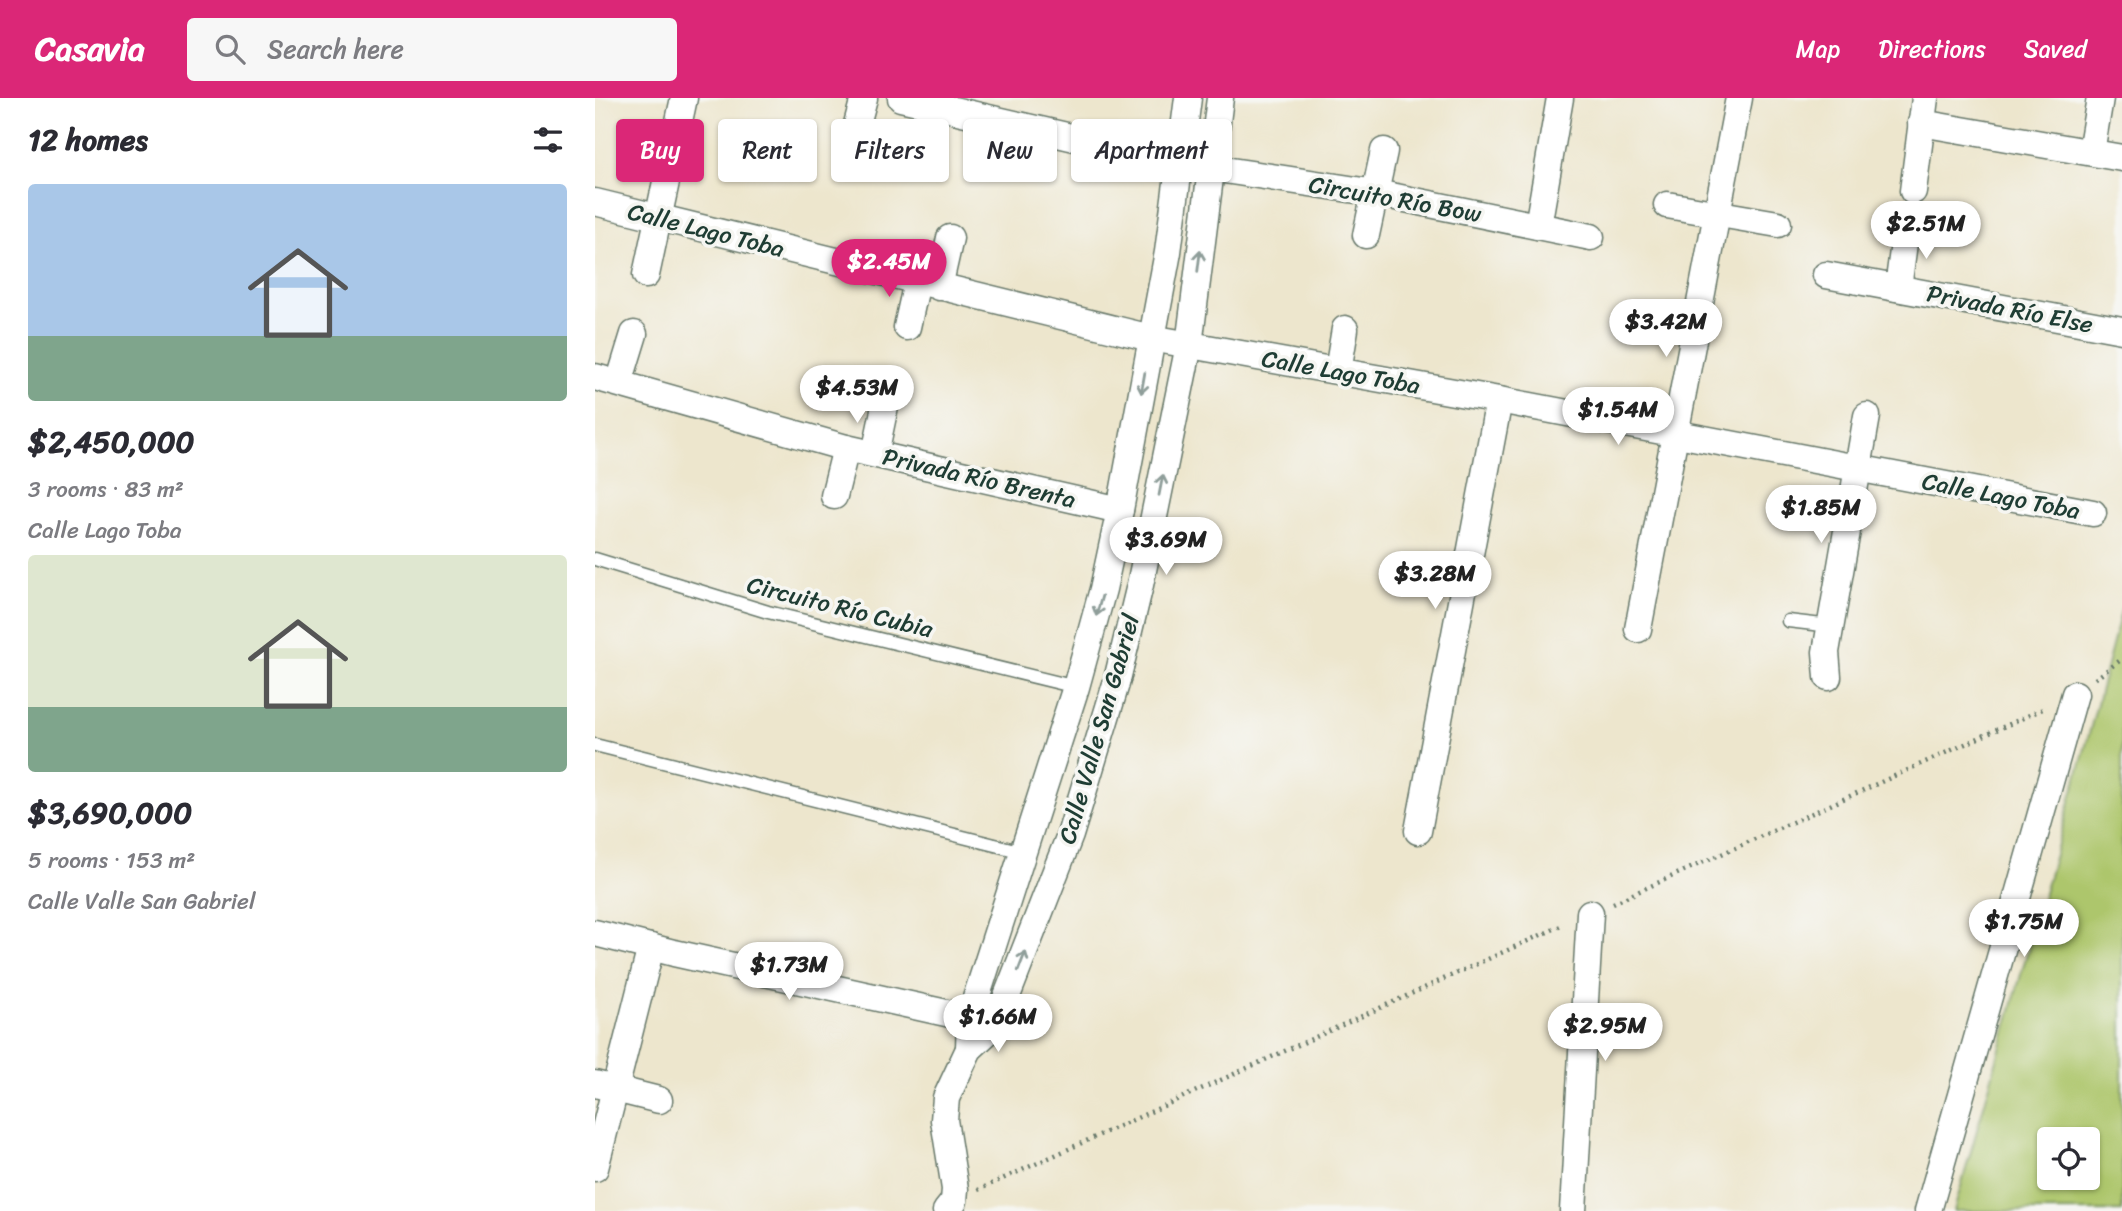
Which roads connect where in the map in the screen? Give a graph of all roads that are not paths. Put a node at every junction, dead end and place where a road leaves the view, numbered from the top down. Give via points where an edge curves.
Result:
1 (684, 98) edge
2 (864, 98) edge
3 (901, 98) edge
4 (1188, 98) edge
5 (1220, 98) edge
6 (1560, 98) edge
7 (1739, 98) edge
8 (2100, 98) edge
9 (1923, 110) edge
10 (859, 119) edge
11 (1185, 119) edge
12 (1217, 119) edge
13 (1071, 137) edge
14 (1384, 151) dead end
15 (2091, 152) junction
16 (2122, 159) edge
17 (1232, 172) edge
18 (1177, 182) edge
19 (1209, 182) edge
20 (1913, 191) dead end
21 (1376, 193) junction
22 (595, 202) edge
23 (1667, 205) dead end
24 (1718, 213) junction
25 (657, 218) junction
26 (1778, 224) dead end
27 (1538, 226) junction
28 (1906, 228) dead end
29 (1366, 235) dead end
30 (1591, 237) dead end
31 (950, 238) dead end
32 (646, 275) dead end
33 (1826, 275) dead end
34 (928, 284) junction
35 (1898, 288) junction
36 (907, 327) dead end
37 (1345, 329) dead end
38 (2122, 330) edge
39 (634, 334) dead end
40 (1151, 338) junction
41 (1189, 345) junction
42 (1338, 371) junction
43 (607, 380) edge
44 (1499, 400) junction
45 (885, 406) dead end
46 (1867, 415) dead end
47 (1676, 434) junction
48 (846, 448) junction
49 (875, 454) junction
50 (1859, 469) junction
51 (834, 496) dead end
52 (1120, 510) junction
53 (2092, 513) dead end
54 (595, 559) edge
55 (1788, 621) dead end
56 (1831, 626) junction
57 (1638, 629) dead end
58 (1828, 677) dead end
59 (1076, 687) junction
60 (2075, 694) road end
61 (595, 745) edge
62 (1418, 831) dead end
63 (1023, 852) junction
64 (1590, 913) road end
65 (595, 933) edge
66 (651, 947) junction
67 (970, 1017) junction
68 (996, 1024) junction
69 (969, 1049) junction
70 (605, 1087) edge
71 (659, 1100) dead end
72 (595, 1168) edge
73 (950, 1206) edge
74 (1573, 1211) edge
75 (1928, 1211) edge

1 - 25 street
2 - 10 street
3 - 13 street
4 - 11 street, Calle Valle San Gabriel
5 - 12 street, Calle Valle San Gabriel
6 - 27 street
7 - 24 street
8 - 15 street
9 - 15 street
9 - 20 street
14 - 21 street
15 - 16 street
17 - 21 street, Circuito Río Bow
18 - 40 street, Calle Valle San Gabriel
41 -> 19 street, Calle Valle San Gabriel
21 - 27 street, Circuito Río Bow
21 - 29 street
22 - 25 street, Calle Lago Toba
23 - 24 street
24 - 26 street
24 - 47 street
25 - 32 street
25 - 34 street, Calle Lago Toba
27 - 30 street, Circuito Río Bow
28 - 35 street, Privada Río Else
31 - 34 street
33 - 35 street, Privada Río Else
34 - 36 street
34 - 40 street, Calle Lago Toba
35 - 38 street, Privada Río Else
37 - 42 street
39 - 43 street
40 - 41 street, Calle Lago Toba
40 -> 52 street, Calle Valle San Gabriel
41 - 42 street, Calle Lago Toba
68 -> 41 street, Calle Valle San Gabriel via 1070,835 1116,684
42 - 44 street, Calle Lago Toba
43 - 48 street, Privada Río Brenta
44 - 47 street, Calle Lago Toba
44 - 62 street
45 - 49 street
46 - 50 street
47 - 50 street, Calle Lago Toba
47 - 57 street
48 - 49 street, Privada Río Brenta
48 - 51 street
49 - 52 street, Privada Río Brenta
50 - 53 street, Calle Lago Toba
50 - 56 street
52 -> 59 street, Calle Valle San Gabriel
54 - 59 lane, Circuito Río Cubia via 768,612
55 - 56 lane
56 - 58 street
59 - 63 street, Calle Valle San Gabriel
60 - 75 street
61 - 63 lane
63 - 67 street, Calle Valle San Gabriel
64 - 74 street
65 - 66 street
66 - 67 street
66 - 70 street
67 - 68 street
67 - 69 street, Calle Valle San Gabriel
68 - 69 street, Calle Valle San Gabriel
69 - 73 street, Calle Valle San Gabriel via 945,1108 955,1189
70 - 71 street
70 - 72 street

